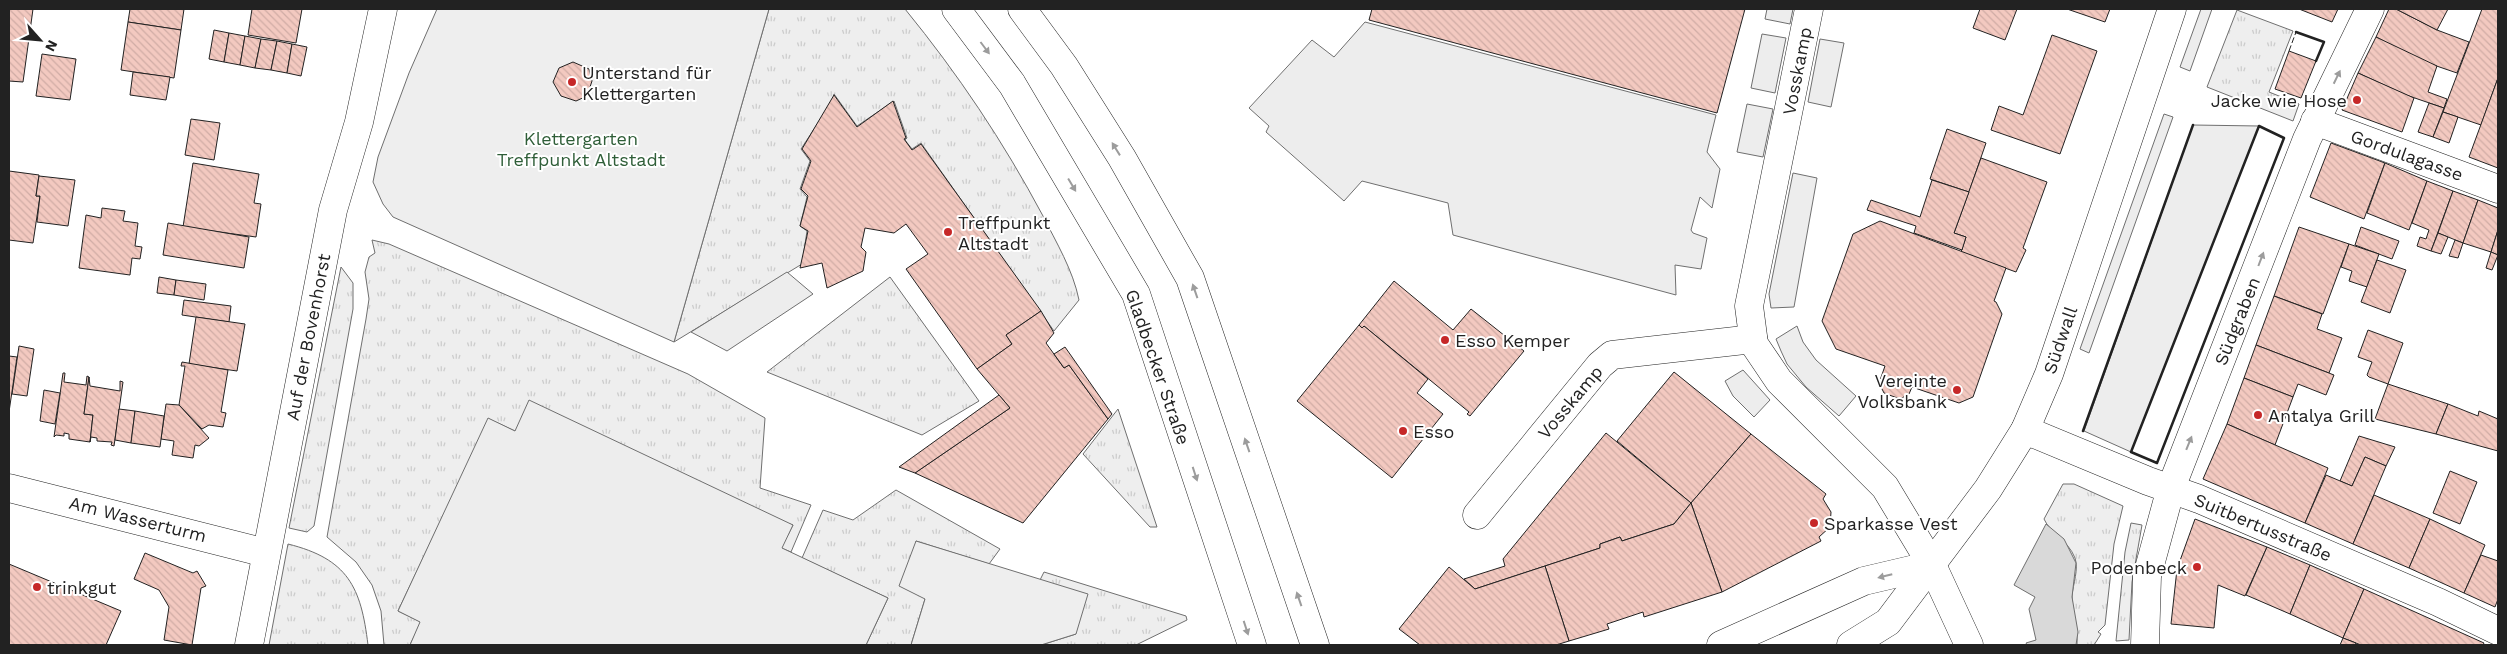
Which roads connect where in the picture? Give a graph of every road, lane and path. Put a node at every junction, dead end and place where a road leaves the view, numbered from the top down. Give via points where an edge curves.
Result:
1 (956, 9) edge
2 (1022, 9) edge
3 (1809, 9) edge
4 (2172, 9) edge
5 (2370, 9) edge
6 (384, 16) edge
7 (2315, 121) junction
8 (2498, 189) edge
9 (1754, 339) junction
10 (2026, 430) junction
11 (9, 488) edge
12 (2171, 488) junction
13 (1477, 514) dead end
14 (266, 553) junction
15 (1932, 565) junction
16 (2498, 631) edge
17 (249, 645) edge
18 (1252, 645) edge
19 (1315, 645) edge
20 (1721, 645) edge
21 (1851, 645) edge
22 (1969, 645) edge
23 (2145, 645) edge

1 -> 18 street, Gladbecker Straße via 1012,84 1136,294
19 -> 2 street via 1190,278 1122,158 1064,66
3 - 9 street, Vosskamp via 1749,306
4 - 10 street, Südwall
7 -> 5 street, Südgraben
6 - 14 street, Auf der Bovenhorst via 359,122 333,210
7 - 8 street, Gordulagasse
12 -> 7 street, Südgraben
9 - 13 street, Vosskamp via 1612,355 1600,365
9 - 15 street, Vosskamp via 1754,344 1779,381 1885,486
10 - 12 street, Suitbertusstraße
10 - 15 street, Südwall via 1988,489
11 - 14 street, Am Wasserturm
12 - 16 street, Suitbertusstraße via 2438,602
12 - 23 street, Südgraben via 2147,576
14 - 17 street, Auf der Bovenhorst
15 -> 20 street via 1864,581
15 - 21 street, Südwall via 1888,622
15 - 22 street

